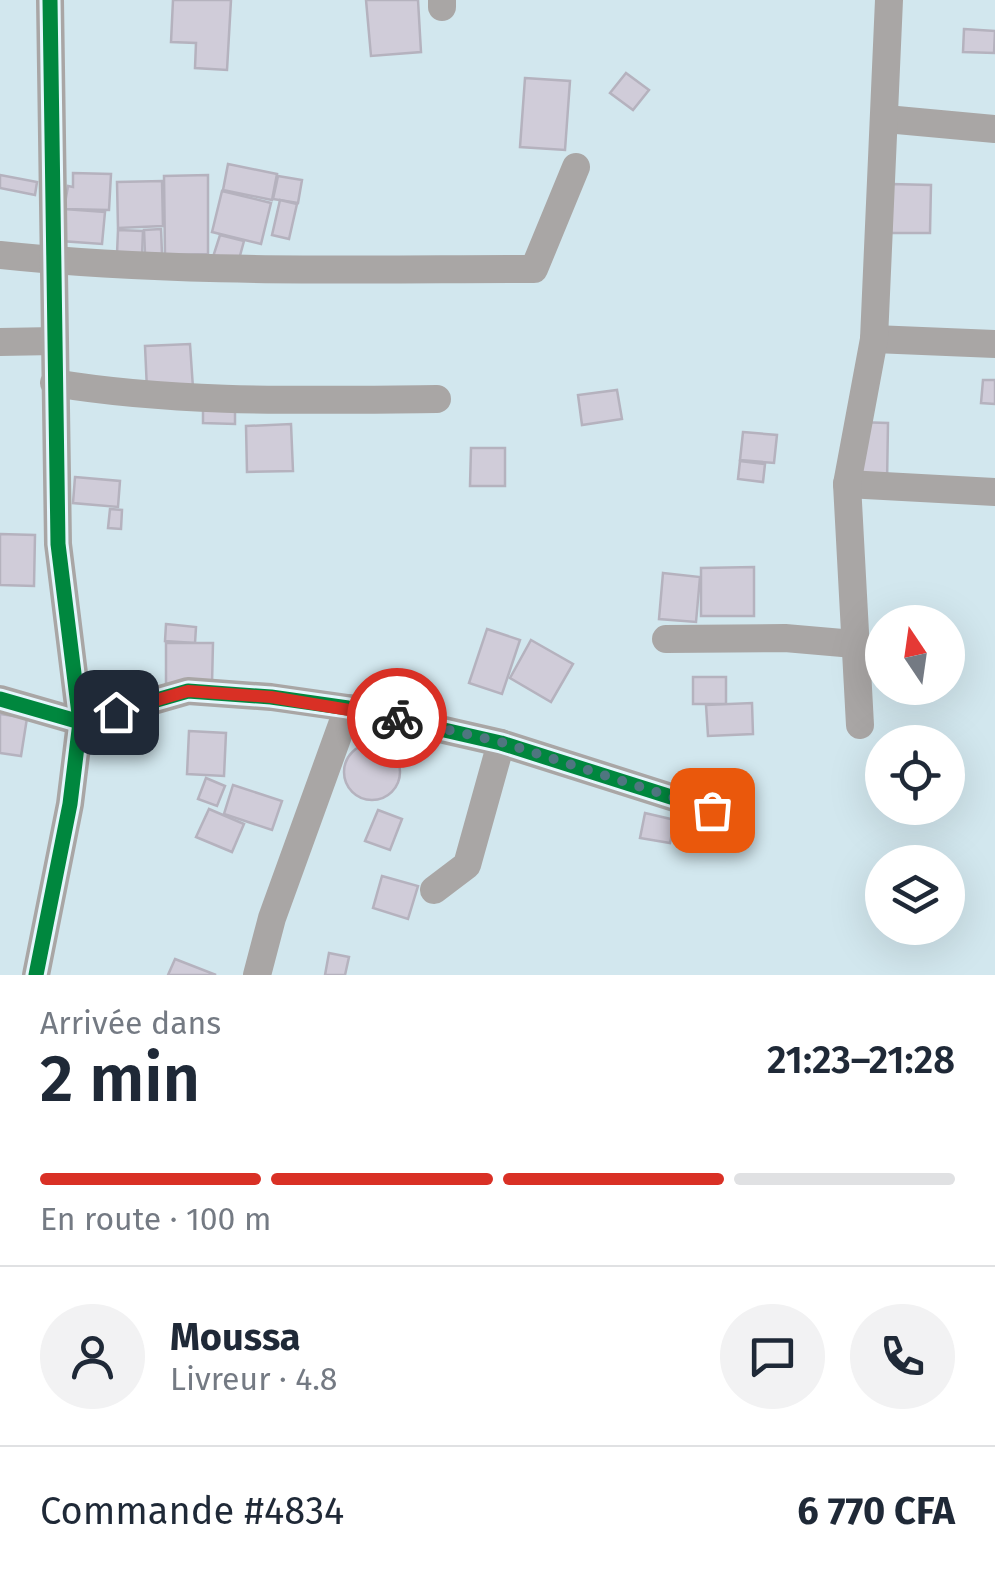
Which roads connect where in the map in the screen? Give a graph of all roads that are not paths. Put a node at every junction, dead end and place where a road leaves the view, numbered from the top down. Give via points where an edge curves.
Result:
1 (50, 0) edge
2 (889, 0) edge
3 (886, 119) junction
4 (995, 129) edge
5 (576, 166) dead end
6 (0, 254) edge
7 (52, 260) junction
8 (874, 339) junction
9 (55, 341) junction
10 (0, 342) edge
11 (995, 344) edge
12 (54, 383) junction
13 (437, 400) dead end
14 (846, 484) junction
15 (995, 492) edge
16 (666, 639) dead end
17 (854, 644) junction
18 (0, 698) edge
19 (348, 708) junction
20 (80, 722) junction
21 (860, 725) dead end
22 (501, 742) junction
23 (712, 810) dead end
24 (434, 890) dead end
25 (36, 975) edge
26 (257, 975) edge

1 - 7 street
2 - 3 street
3 - 4 street
3 - 8 street
5 - 7 street via 534,269
6 - 7 street
7 - 9 street
8 - 11 street
8 - 14 street
9 - 10 street
9 - 12 street
12 - 13 street via 225,400
12 - 20 street via 58,544
14 - 15 street
14 - 17 street
16 - 17 street
17 - 21 street
18 - 20 street
19 - 20 street via 188,691
19 - 22 street
19 - 26 street
20 - 25 street
22 - 23 street
22 - 24 street via 467,865

